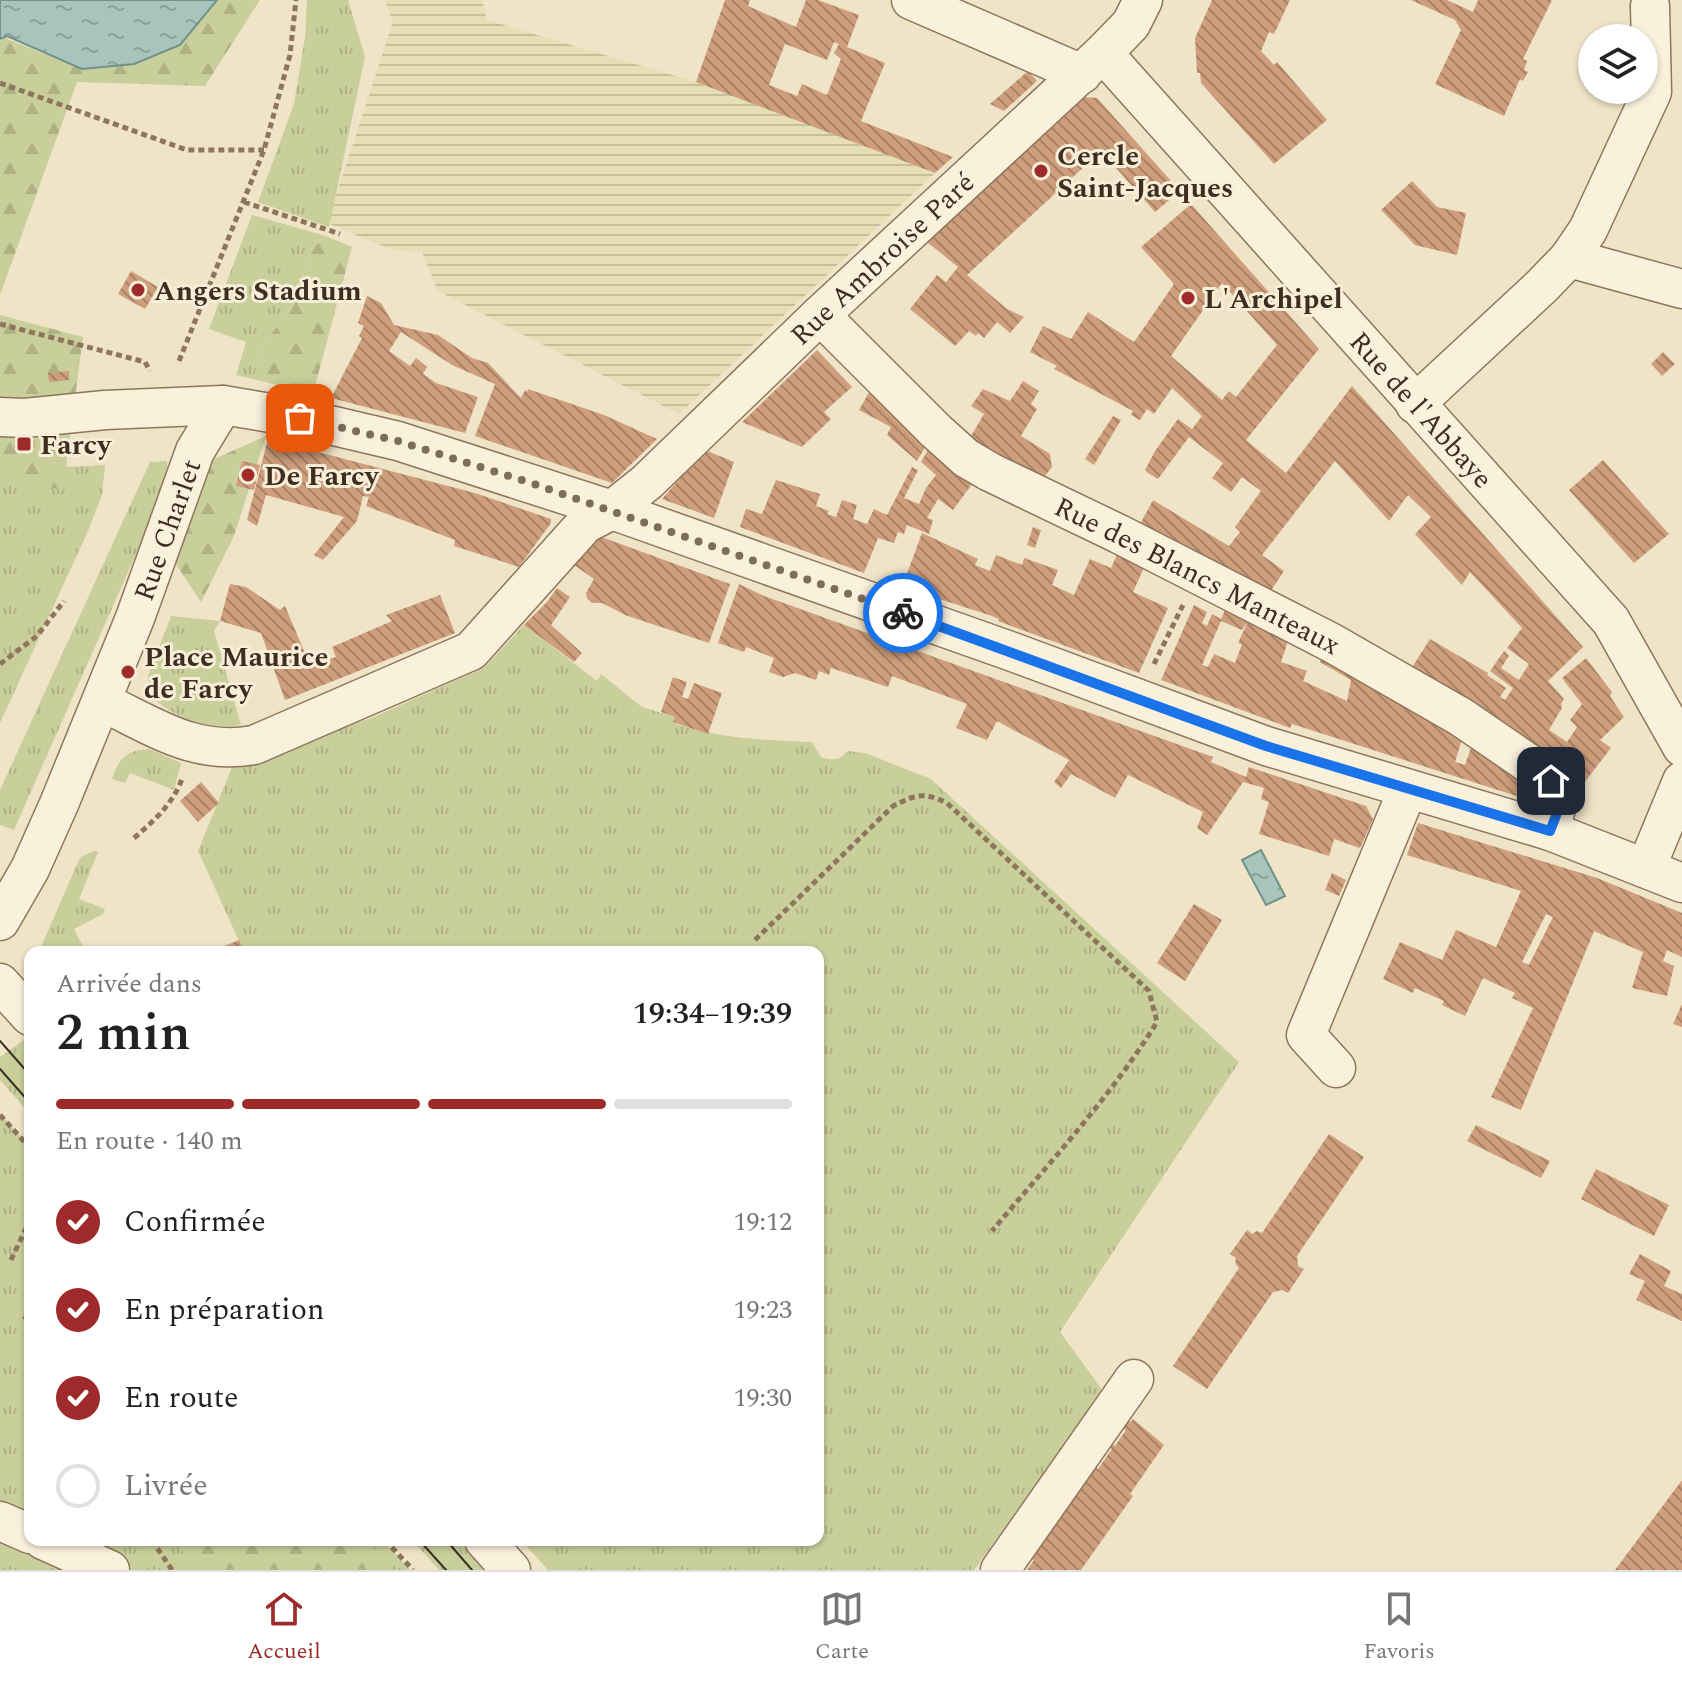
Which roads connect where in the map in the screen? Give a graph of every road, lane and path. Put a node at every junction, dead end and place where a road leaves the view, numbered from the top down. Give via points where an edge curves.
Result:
1 (296, 0) edge
2 (911, 0) edge
3 (1143, 0) edge
4 (1650, 6) dead end
5 (1092, 64) junction
6 (0, 83) edge
7 (1667, 90) edge
8 (264, 150) junction
9 (244, 202) junction
10 (340, 234) dead end
11 (1569, 258) junction
12 (1682, 289) edge
13 (820, 315) junction
14 (0, 324) edge
15 (179, 361) dead end
16 (1415, 404) junction
17 (223, 405) junction
18 (145, 408) junction
19 (0, 417) edge
20 (612, 510) junction
21 (1187, 598) dead end
22 (64, 601) dead end
23 (0, 664) edge
24 (1148, 676) dead end
25 (102, 702) junction
26 (1682, 747) edge
27 (184, 771) dead end
28 (1682, 781) edge
29 (1408, 789) junction
30 (1550, 831) junction
31 (134, 838) dead end
32 (1646, 868) junction
33 (1682, 883) edge
34 (0, 921) edge
35 (755, 940) dead end
36 (0, 983) edge
37 (24, 1009) edge
38 (1336, 1068) dead end
39 (0, 1115) edge
40 (24, 1141) edge
41 (992, 1231) dead end
42 (24, 1233) edge
43 (11, 1260) dead end
44 (1134, 1379) dead end
45 (0, 1521) edge
46 (24, 1531) edge
47 (56, 1546) edge
48 (156, 1546) edge
49 (391, 1546) edge
50 (489, 1546) edge
51 (110, 1570) edge
52 (172, 1570) edge
53 (413, 1570) edge
54 (511, 1570) edge
55 (1000, 1570) edge

1 - 8 path via 290,55
2 - 5 street
3 - 5 street, Rue Ambroise Paré via 1131,24
4 - 7 street
5 - 13 street, Rue Ambroise Paré
5 - 16 street, Rue de l'Abbaye
6 - 8 path via 187,150
7 - 11 street
8 - 9 path
9 - 10 path
9 - 15 path
11 - 12 street
11 - 16 street
13 - 20 street, Rue Ambroise Paré
13 - 30 street, Rue des Blancs Manteaux via 966,458 1332,643 1461,717 1528,763 1560,793
14 - 18 path via 145,362 151,371
16 - 26 street, Rue de l'Abbaye via 1611,621
17 - 18 street
17 - 20 street via 398,441
17 - 25 street, Rue Charlet via 195,451
18 - 19 street
20 - 25 street via 585,524 471,651 254,745 220,749 184,741
20 - 29 street via 1252,741
21 - 24 path
22 - 23 path via 37,636
25 - 34 street, Rue Charlet via 30,869
27 - 31 path via 177,794
28 - 32 street
29 - 30 street
29 - 38 street via 1306,1035
30 - 32 street
32 - 33 street
35 - 41 path via 893,806 918,794 947,803 1149,991 1157,1022 1146,1040
36 - 37 street
39 - 40 path
42 - 43 path
44 - 55 street
45 - 46 street
47 - 51 street
48 - 52 path
49 - 53 path
50 - 54 street

